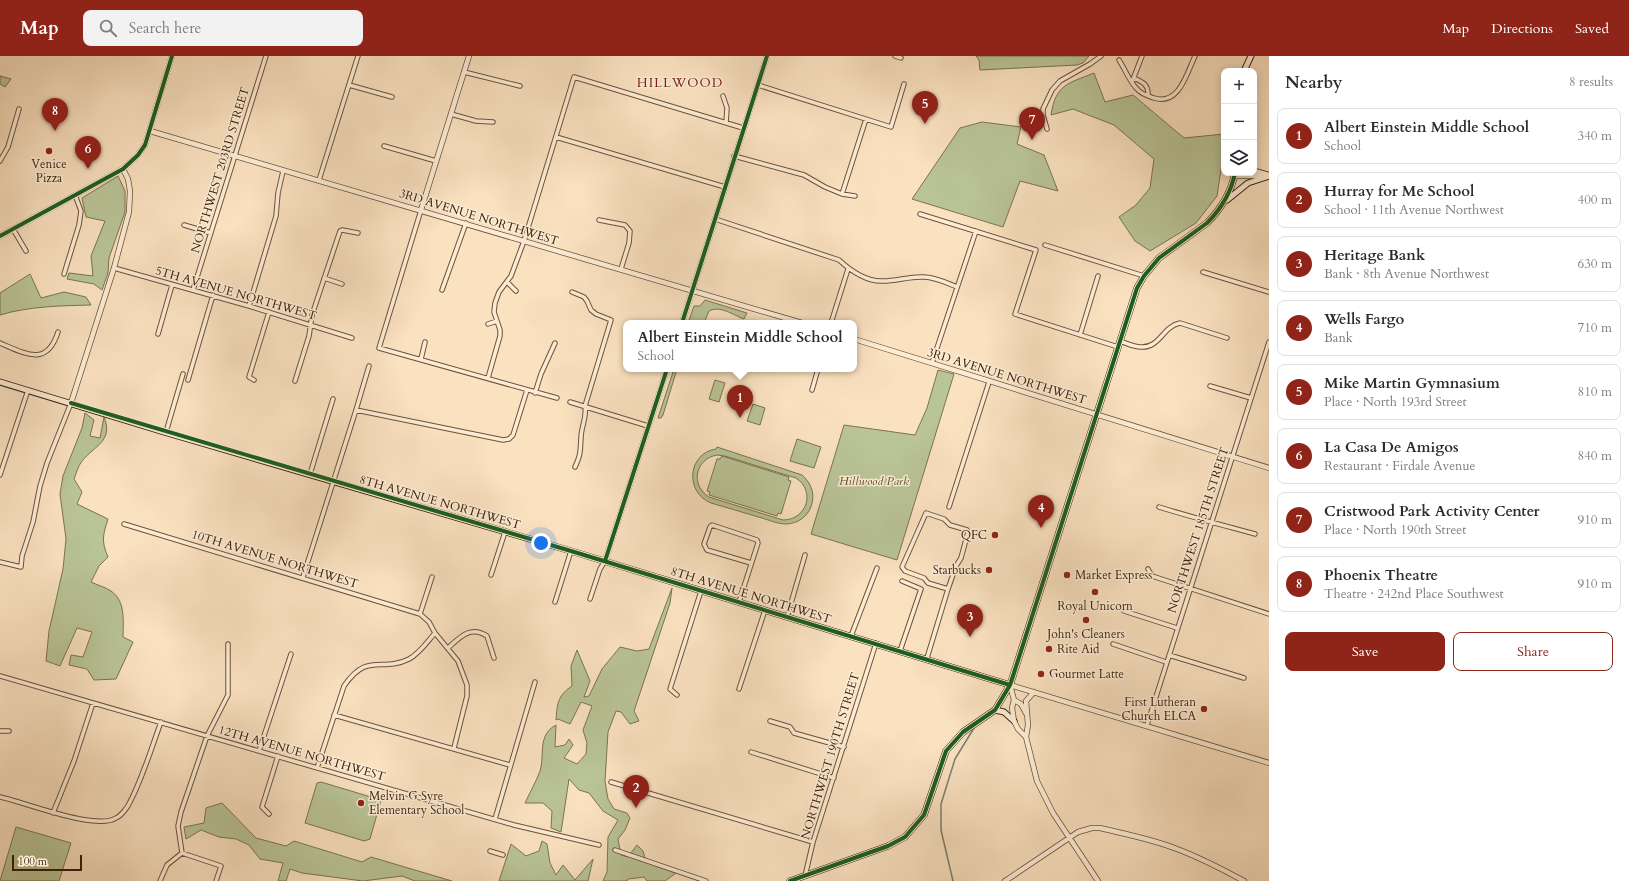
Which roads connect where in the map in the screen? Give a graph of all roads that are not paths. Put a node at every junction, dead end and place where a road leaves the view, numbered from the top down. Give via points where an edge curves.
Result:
1 (172, 56) edge
2 (266, 56) edge
3 (358, 56) edge
4 (469, 56) edge
5 (767, 56) edge
6 (895, 56) edge
7 (1101, 56) edge
8 (1142, 56) edge
9 (1195, 56) edge
10 (1251, 56) edge
11 (901, 58) dead end
12 (1119, 60) dead end
13 (1245, 68) edge
14 (464, 72) junction
15 (1134, 78) junction
16 (1132, 82) junction
17 (904, 84) dead end
18 (349, 85) junction
19 (758, 85) junction
20 (520, 86) dead end
21 (723, 96) dead end
22 (1148, 96) junction
23 (392, 97) dead end
24 (19, 109) dead end
25 (451, 114) junction
26 (866, 119) junction
27 (493, 122) dead end
28 (726, 123) junction
29 (743, 128) junction
30 (1047, 129) dead end
31 (150, 130) junction
32 (556, 137) junction
33 (384, 146) dead end
34 (235, 156) junction
35 (734, 156) junction
36 (436, 161) junction
37 (0, 162) edge
38 (123, 169) junction
39 (283, 171) junction
40 (1257, 172) edge
41 (1257, 175) edge
42 (1233, 176) edge
43 (1269, 176) edge
44 (319, 180) junction
45 (725, 187) junction
46 (842, 194) junction
47 (75, 195) junction
48 (855, 196) dead end
49 (1223, 204) junction
50 (421, 210) junction
51 (920, 214) dead end
52 (599, 220) dead end
53 (715, 220) junction
54 (466, 223) junction
55 (184, 225) dead end
56 (13, 229) junction
57 (976, 231) junction
58 (211, 233) junction
59 (358, 233) dead end
60 (0, 236) edge
61 (524, 241) junction
62 (1045, 245) dead end
63 (26, 251) dead end
64 (114, 268) junction
65 (848, 268) junction
66 (621, 269) junction
67 (1203, 272) dead end
68 (64, 274) dead end
69 (1098, 276) dead end
70 (1144, 276) junction
71 (324, 278) junction
72 (507, 282) junction
73 (342, 284) dead end
74 (172, 285) junction
75 (957, 287) junction
76 (193, 290) junction
77 (442, 290) dead end
78 (693, 290) junction
79 (516, 291) dead end
80 (572, 292) dead end
81 (1269, 292) edge
82 (213, 295) junction
83 (249, 306) junction
84 (269, 312) junction
85 (683, 320) edge
86 (788, 320) edge
87 (832, 320) edge
88 (497, 321) junction
89 (488, 324) dead end
90 (311, 325) junction
91 (58, 332) dead end
92 (158, 334) dead end
93 (1080, 335) junction
94 (352, 338) dead end
95 (1227, 338) dead end
96 (857, 340) edge
97 (1120, 341) junction
98 (425, 342) dead end
99 (1269, 342) edge
100 (0, 343) edge
101 (555, 343) dead end
102 (1118, 347) junction
103 (420, 359) junction
104 (932, 363) junction
105 (369, 366) dead end
106 (665, 372) edge
107 (817, 372) edge
108 (183, 374) dead end
109 (488, 378) junction
110 (188, 380) dead end
111 (254, 380) dead end
112 (295, 381) dead end
113 (0, 382) edge
114 (990, 382) junction
115 (1210, 386) dead end
116 (28, 390) junction
117 (527, 390) junction
118 (812, 390) dead end
119 (535, 392) junction
120 (557, 398) dead end
121 (1251, 398) junction
122 (333, 399) dead end
123 (570, 402) dead end
124 (71, 403) junction
125 (585, 406) junction
126 (356, 410) junction
127 (1096, 414) junction
128 (648, 426) junction
129 (166, 432) junction
130 (1232, 456) junction
131 (575, 467) dead end
132 (1269, 468) edge
133 (310, 474) junction
134 (0, 475) edge
135 (334, 481) junction
136 (949, 507) dead end
137 (1159, 507) dead end
138 (1212, 522) junction
139 (124, 524) dead end
140 (505, 532) junction
141 (1255, 534) dead end
142 (571, 551) junction
143 (805, 555) dead end
144 (605, 561) junction
145 (0, 562) edge
146 (751, 563) junction
147 (876, 568) dead end
148 (1148, 570) dead end
149 (491, 575) dead end
150 (303, 577) junction
151 (432, 577) dead end
152 (902, 581) dead end
153 (1190, 588) junction
154 (948, 589) junction
155 (701, 590) junction
156 (590, 598) dead end
157 (555, 602) dead end
158 (739, 602) junction
159 (765, 610) junction
160 (1124, 611) dead end
161 (420, 614) junction
162 (1269, 614) edge
163 (787, 617) junction
164 (1177, 628) junction
165 (435, 633) junction
166 (851, 636) junction
167 (228, 644) dead end
168 (876, 644) junction
169 (1113, 644) dead end
170 (448, 648) junction
171 (900, 651) junction
172 (291, 654) dead end
173 (1169, 655) junction
174 (494, 658) dead end
175 (927, 658) junction
176 (1166, 662) junction
177 (0, 676) edge
178 (1244, 678) dead end
179 (535, 682) dead end
180 (1010, 684) junction
181 (739, 689) dead end
182 (1034, 692) junction
183 (677, 695) dead end
184 (1014, 700) junction
185 (93, 703) junction
186 (995, 710) junction
187 (334, 715) junction
188 (1028, 716) junction
189 (770, 721) dead end
190 (1014, 721) junction
191 (161, 722) junction
192 (1146, 725) junction
193 (0, 731) edge
194 (9, 732) dead end
195 (207, 736) junction
196 (1026, 737) junction
197 (844, 747) junction
198 (454, 748) junction
199 (259, 751) junction
200 (751, 752) dead end
201 (278, 756) junction
202 (1269, 763) edge
203 (510, 765) junction
204 (317, 768) junction
205 (834, 778) junction
206 (611, 782) dead end
207 (0, 797) edge
208 (53, 813) junction
209 (269, 814) dead end
210 (495, 819) junction
211 (1068, 838) junction
212 (813, 842) junction
213 (599, 844) dead end
214 (615, 850) dead end
215 (490, 851) dead end
216 (182, 853) junction
217 (503, 855) dead end
218 (805, 876) junction
219 (160, 881) edge
220 (216, 881) edge
221 (706, 881) edge
222 (790, 881) edge
223 (1005, 881) edge
224 (1098, 881) edge
225 (1244, 881) edge

1 - 31 street
2 - 34 street, NORTHWEST 203RD STREET
3 - 18 street
4 - 14 street
5 - 19 street
6 - 11 street
7 - 30 street via 1060,81 1052,90 1043,109
8 - 15 street
9 - 22 street via 1174,96 1158,100
10 - 13 main road
12 - 16 street
14 - 20 street
14 - 25 street
15 - 16 street
15 - 22 street via 1147,86
16 - 22 street via 1137,90
17 - 26 street via 891,127
18 - 23 street
18 - 44 street
19 - 26 street
19 - 29 street
21 - 28 street via 727,108
24 - 37 street via 8,147
25 - 27 street via 476,121
25 - 36 street
26 - 46 street
28 - 29 street
28 - 32 street via 574,77
29 - 35 street
31 - 34 street, 3RD AVENUE NORTHWEST
31 - 38 street via 145,145
32 - 45 street
32 - 61 street
33 - 36 street
34 - 39 street, 3RD AVENUE NORTHWEST
34 - 58 street, NORTHWEST 203RD STREET
35 - 45 street
35 - 46 street via 804,175
36 - 50 street
38 - 47 street
38 - 64 street via 128,179 131,202
39 - 44 street, 3RD AVENUE NORTHWEST
39 - 83 street via 276,216
40 - 43 main road
41 - 43 street
42 - 49 main road
43 - 49 main road via 1248,183
44 - 50 street, 3RD AVENUE NORTHWEST
45 - 53 street
46 - 48 street
47 - 56 street
47 - 68 street via 81,211
49 - 70 main road via 1207,223 1159,258
50 - 54 street, 3RD AVENUE NORTHWEST
50 - 103 street via 379,348
51 - 57 street
52 - 66 street via 624,225 630,231
53 - 65 street via 839,260
53 - 78 street
54 - 61 street, 3RD AVENUE NORTHWEST
54 - 77 street
55 - 58 street
56 - 60 street
56 - 63 street
57 - 75 street
57 - 93 street via 1036,250 1015,314
58 - 76 street, NORTHWEST 203RD STREET
59 - 71 street via 340,231
61 - 66 street, 3RD AVENUE NORTHWEST
61 - 72 street
62 - 70 street
64 - 74 street, 5TH AVENUE NORTHWEST
64 - 124 street
65 - 75 street via 856,274 882,282 925,277
65 - 87 street
66 - 78 street, 3RD AVENUE NORTHWEST
67 - 81 street
69 - 93 street
70 - 97 main road via 1137,288
71 - 73 street
71 - 90 street
72 - 79 street
72 - 88 street via 495,303
74 - 76 street, 5TH AVENUE NORTHWEST
74 - 92 street
75 - 104 street
76 - 82 street, 5TH AVENUE NORTHWEST
78 - 85 street
78 - 86 street, 3RD AVENUE NORTHWEST
80 - 125 street via 584,297 590,310 611,320
82 - 83 street, 5TH AVENUE NORTHWEST
82 - 110 street
83 - 84 street, 5TH AVENUE NORTHWEST
84 - 90 street, 5TH AVENUE NORTHWEST
84 - 111 street via 249,377
88 - 89 street
88 - 109 street via 500,336
90 - 94 street, 5TH AVENUE NORTHWEST
90 - 112 street
91 - 100 street via 51,348 37,355
93 - 102 street
95 - 97 street via 1180,323 1173,324 1157,343 1149,346 1141,347
96 - 104 street, 3RD AVENUE NORTHWEST
97 - 102 main road
98 - 103 street
99 - 121 street, NORTHWEST 185TH STREET
101 - 119 street
102 - 127 main road
103 - 109 street
104 - 114 street, 3RD AVENUE NORTHWEST
105 - 126 street
106 - 128 street
107 - 118 street
108 - 129 street
109 - 117 street
113 - 116 main road, 8TH AVENUE NORTHWEST
114 - 127 street, 3RD AVENUE NORTHWEST
114 - 136 street
115 - 121 street
116 - 124 main road, 8TH AVENUE NORTHWEST
116 - 134 street
117 - 119 street
117 - 126 street via 513,435 503,440
119 - 120 street
121 - 130 street, NORTHWEST 185TH STREET
122 - 133 street
123 - 125 street
124 - 129 main road, 8TH AVENUE NORTHWEST
124 - 145 street via 47,463 21,567
125 - 128 street
125 - 131 street via 582,447
126 - 135 street
127 - 130 street, 3RD AVENUE NORTHWEST
127 - 180 main road
128 - 144 street
129 - 133 main road, 8TH AVENUE NORTHWEST
130 - 132 street, 3RD AVENUE NORTHWEST
130 - 138 street, NORTHWEST 185TH STREET
133 - 135 main road, 8TH AVENUE NORTHWEST
135 - 140 main road, 8TH AVENUE NORTHWEST
135 - 150 street
137 - 138 street
138 - 141 street
138 - 153 street, NORTHWEST 185TH STREET
139 - 150 street, 10TH AVENUE NORTHWEST
140 - 142 main road, 8TH AVENUE NORTHWEST
140 - 149 street
142 - 144 main road, 8TH AVENUE NORTHWEST
142 - 157 street
143 - 163 street
144 - 155 main road, 8TH AVENUE NORTHWEST
144 - 156 street
146 - 146 street via 758,543 754,538 712,525 710,527 705,547 707,550
146 - 158 street
147 - 166 street
148 - 153 street via 1152,576
150 - 161 street, 10TH AVENUE NORTHWEST
151 - 161 street
152 - 171 street via 921,589
153 - 162 street
153 - 164 street, NORTHWEST 185TH STREET
154 - 154 street via 961,558 968,532 926,513 902,567 904,571 924,578 928,583
154 - 175 street
155 - 158 main road, 8TH AVENUE NORTHWEST
155 - 183 street via 670,689
158 - 159 main road, 8TH AVENUE NORTHWEST
159 - 163 main road, 8TH AVENUE NORTHWEST
159 - 181 street
160 - 164 street
161 - 165 street via 429,622
163 - 166 main road, 8TH AVENUE NORTHWEST
164 - 173 street, NORTHWEST 185TH STREET
165 - 170 street
165 - 187 street via 408,659 398,663 363,666 355,671 344,686
166 - 168 main road, 8TH AVENUE NORTHWEST
167 - 195 street via 228,694
168 - 171 main road, 8TH AVENUE NORTHWEST
168 - 197 street, NORTHWEST 190TH STREET
169 - 176 street
170 - 174 street via 467,632 476,631 487,636
170 - 198 street via 458,661 467,685 468,696
171 - 175 main road, 8TH AVENUE NORTHWEST
172 - 199 street
173 - 176 street, NORTHWEST 185TH STREET
173 - 178 street
175 - 180 main road, 8TH AVENUE NORTHWEST
176 - 192 street, NORTHWEST 185TH STREET
177 - 185 street, 12TH AVENUE NORTHWEST
179 - 203 street
180 - 182 street, 8TH AVENUE NORTHWEST
180 - 184 street
180 - 186 main road
182 - 188 street via 1026,701
182 - 192 street, 8TH AVENUE NORTHWEST
184 - 188 street via 1021,704
184 - 190 street
185 - 191 street, 12TH AVENUE NORTHWEST
185 - 208 street
186 - 190 main road via 1004,712
186 - 218 main road via 963,732 946,751 924,815 905,837 888,846
187 - 198 street
187 - 204 street
188 - 196 street
189 - 197 street via 790,727 794,733
190 - 196 street
191 - 195 street, 12TH AVENUE NORTHWEST
191 - 208 street via 130,804 116,819 92,820
192 - 202 street, 8TH AVENUE NORTHWEST
193 - 194 street
195 - 199 street, 12TH AVENUE NORTHWEST
195 - 216 street via 178,826
196 - 211 street via 1038,781
197 - 205 street, NORTHWEST 190TH STREET
198 - 203 street
199 - 201 street, 12TH AVENUE NORTHWEST
200 - 205 street
201 - 204 street, 12TH AVENUE NORTHWEST
201 - 209 street via 262,807
203 - 210 street
204 - 210 street, 12TH AVENUE NORTHWEST
205 - 212 street, NORTHWEST 190TH STREET
206 - 212 street
207 - 208 street
210 - 213 street, 12TH AVENUE NORTHWEST
211 - 223 street
211 - 224 street
211 - 225 street via 1078,832 1100,828 1157,842 1201,858
212 - 218 street, NORTHWEST 190TH STREET
214 - 221 street
215 - 217 street
216 - 219 street via 167,865
216 - 220 street via 221,866
218 - 222 main road

